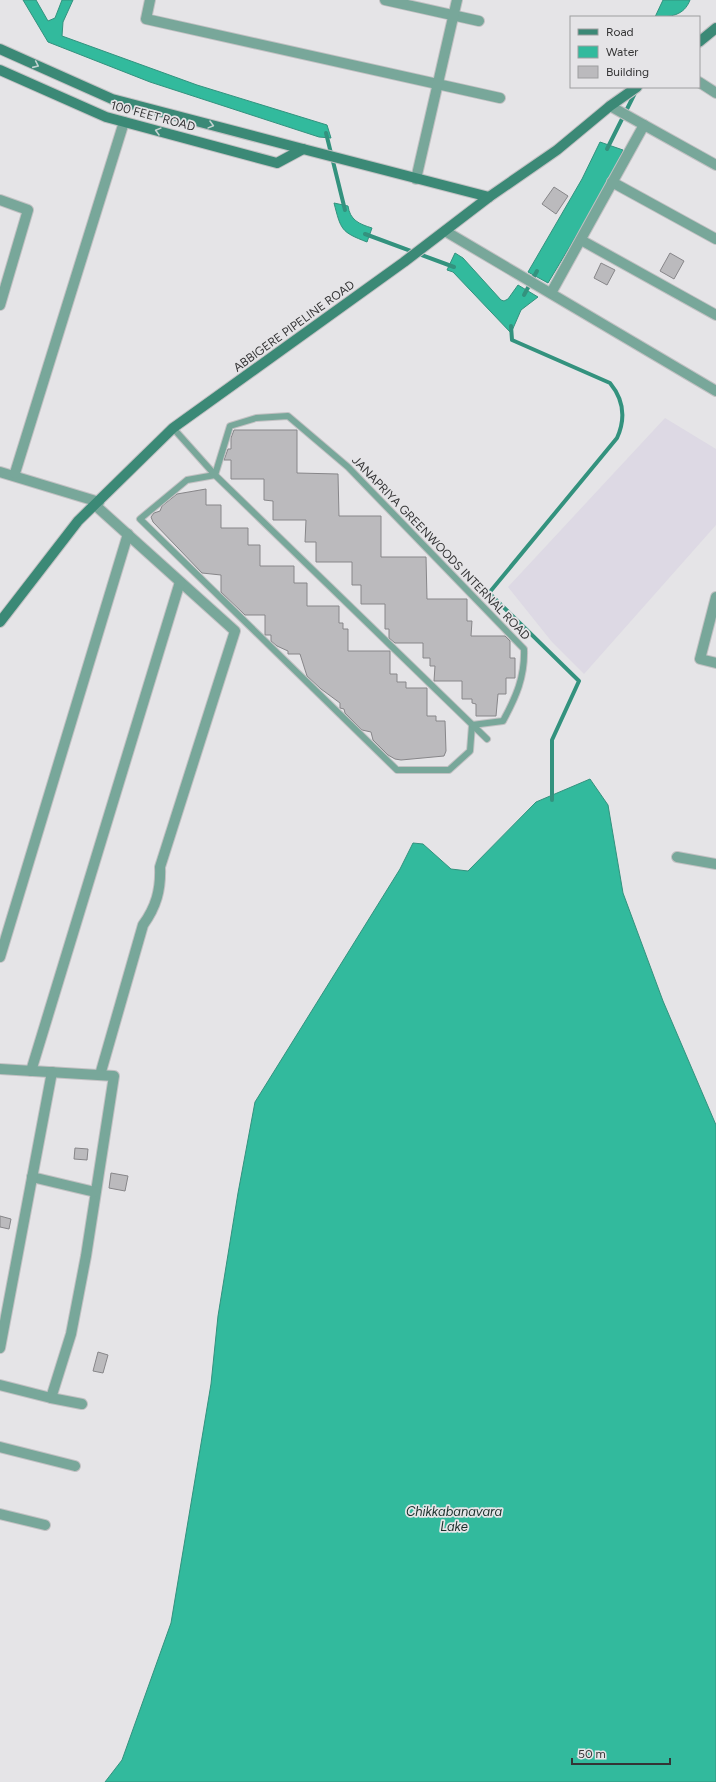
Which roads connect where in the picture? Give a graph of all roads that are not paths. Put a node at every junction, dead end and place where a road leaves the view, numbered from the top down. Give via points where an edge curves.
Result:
1 (150, 0) edge
2 (385, 0) edge
3 (457, 0) edge
4 (454, 15) junction
5 (479, 21) dead end
6 (716, 28) edge
7 (700, 41) edge
8 (0, 49) edge
9 (0, 70) edge
10 (700, 83) edge
11 (438, 84) junction
12 (636, 88) edge
13 (716, 93) edge
14 (500, 98) dead end
15 (610, 106) junction
16 (124, 122) junction
17 (644, 125) junction
18 (303, 149) junction
19 (716, 165) edge
20 (416, 178) junction
21 (612, 182) junction
22 (489, 197) junction
23 (0, 200) edge
24 (445, 231) junction
25 (716, 239) edge
26 (581, 240) junction
27 (551, 293) junction
28 (0, 305) edge
29 (716, 315) edge
30 (716, 391) edge
31 (173, 428) junction
32 (0, 472) edge
33 (15, 474) dead end
34 (215, 474) junction
35 (97, 503) junction
36 (128, 534) junction
37 (180, 582) junction
38 (716, 597) edge
39 (0, 622) edge
40 (716, 663) edge
41 (472, 725) junction
42 (487, 739) dead end
43 (677, 857) dead end
44 (716, 864) edge
45 (0, 957) edge
46 (0, 1069) edge
47 (31, 1071) junction
48 (52, 1072) junction
49 (100, 1075) junction
50 (32, 1177) junction
51 (96, 1192) junction
52 (0, 1348) edge
53 (0, 1385) edge
54 (51, 1398) junction
55 (82, 1404) dead end
56 (0, 1447) edge
57 (75, 1466) dead end
58 (0, 1514) edge
59 (45, 1525) dead end

1 - 11 street via 146,19
2 - 4 street
3 - 4 street
4 - 5 street
4 - 11 street
6 - 7 main road
8 -> 18 main road, 100 FEET ROAD via 112,99
9 - 16 main road, 100 FEET ROAD via 106,117
10 - 13 street
11 - 14 street
11 - 20 street
12 - 15 main road, ABBIGERE PIPELINE ROAD
15 - 17 street
15 - 22 main road, ABBIGERE PIPELINE ROAD via 557,150
18 -> 16 main road, 100 FEET ROAD via 277,162
16 - 33 street
17 - 19 street
17 - 21 street
18 - 20 main road, 100 FEET ROAD
20 - 22 main road, 100 FEET ROAD
21 - 25 street
21 - 26 street
22 - 24 main road, ABBIGERE PIPELINE ROAD
23 - 28 street via 28,210
24 - 27 street
24 - 31 main road, ABBIGERE PIPELINE ROAD
26 - 27 street
26 - 29 street
27 - 30 street
31 - 34 lane
31 - 35 main road, ABBIGERE PIPELINE ROAD
32 - 35 street
34 - 41 lane
34 - 41 lane, JANAPRIYA GREENWOODS INTERNAL ROAD via 230,426 256,418 288,416 348,467 524,649 525,664 516,697 503,720
34 - 41 lane via 187,480 140,519 397,770 449,770 470,751
35 - 36 street
35 - 39 main road, ABBIGERE PIPELINE ROAD via 78,522
36 - 37 street
36 - 45 street
37 - 47 street
37 - 49 street via 235,631 160,867 159,894 143,925
38 - 40 street via 700,659
41 - 42 lane
43 - 44 street
46 - 47 street
47 - 48 street
48 - 49 street
48 - 50 street
49 - 51 street via 114,1076
50 - 51 street
50 - 52 street
51 - 54 street via 71,1334
53 - 54 street
54 - 55 street
56 - 57 street
58 - 59 street

